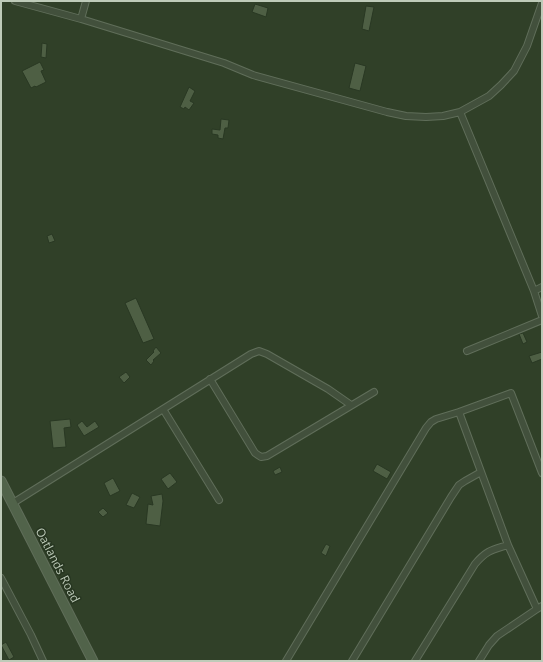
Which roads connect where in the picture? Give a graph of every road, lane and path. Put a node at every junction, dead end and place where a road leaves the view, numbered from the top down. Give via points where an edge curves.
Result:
1 (15, 1) edge
2 (86, 1) edge
3 (542, 3) edge
4 (80, 19) junction
5 (460, 112) junction
6 (542, 286) edge
7 (534, 290) junction
8 (542, 316) edge
9 (542, 320) edge
10 (467, 351) dead end
11 (210, 379) junction
12 (374, 392) dead end
13 (351, 405) junction
14 (163, 409) junction
15 (459, 412) junction
16 (481, 472) junction
17 (542, 473) edge
18 (1, 481) edge
19 (219, 500) dead end
20 (13, 503) junction
21 (508, 545) junction
22 (1, 578) edge
23 (3, 589) edge
24 (539, 607) edge
25 (43, 661) edge
26 (93, 661) edge
27 (286, 661) edge
28 (352, 661) edge
29 (415, 661) edge
30 (479, 661) edge

1 - 4 street
2 - 4 street
3 - 5 street via 527,46 514,71 489,96
4 - 5 street via 224,63 253,75 387,112 426,117
5 - 7 street
6 - 7 street
7 - 8 street
9 - 10 street
11 - 13 street via 259,351 328,389
11 - 13 street via 255,453 261,457 267,456
11 - 14 street
12 - 13 street
14 - 19 street
14 - 20 street
15 - 16 street
15 - 17 street via 510,393
15 - 27 street via 436,418 426,428
16 - 21 street
16 - 28 street via 459,485
18 - 20 street, Oatlands Road
20 - 26 street, Oatlands Road
21 - 24 street
21 - 29 street via 482,555
22 - 23 street
23 - 25 street via 31,635
24 - 30 street via 497,636

